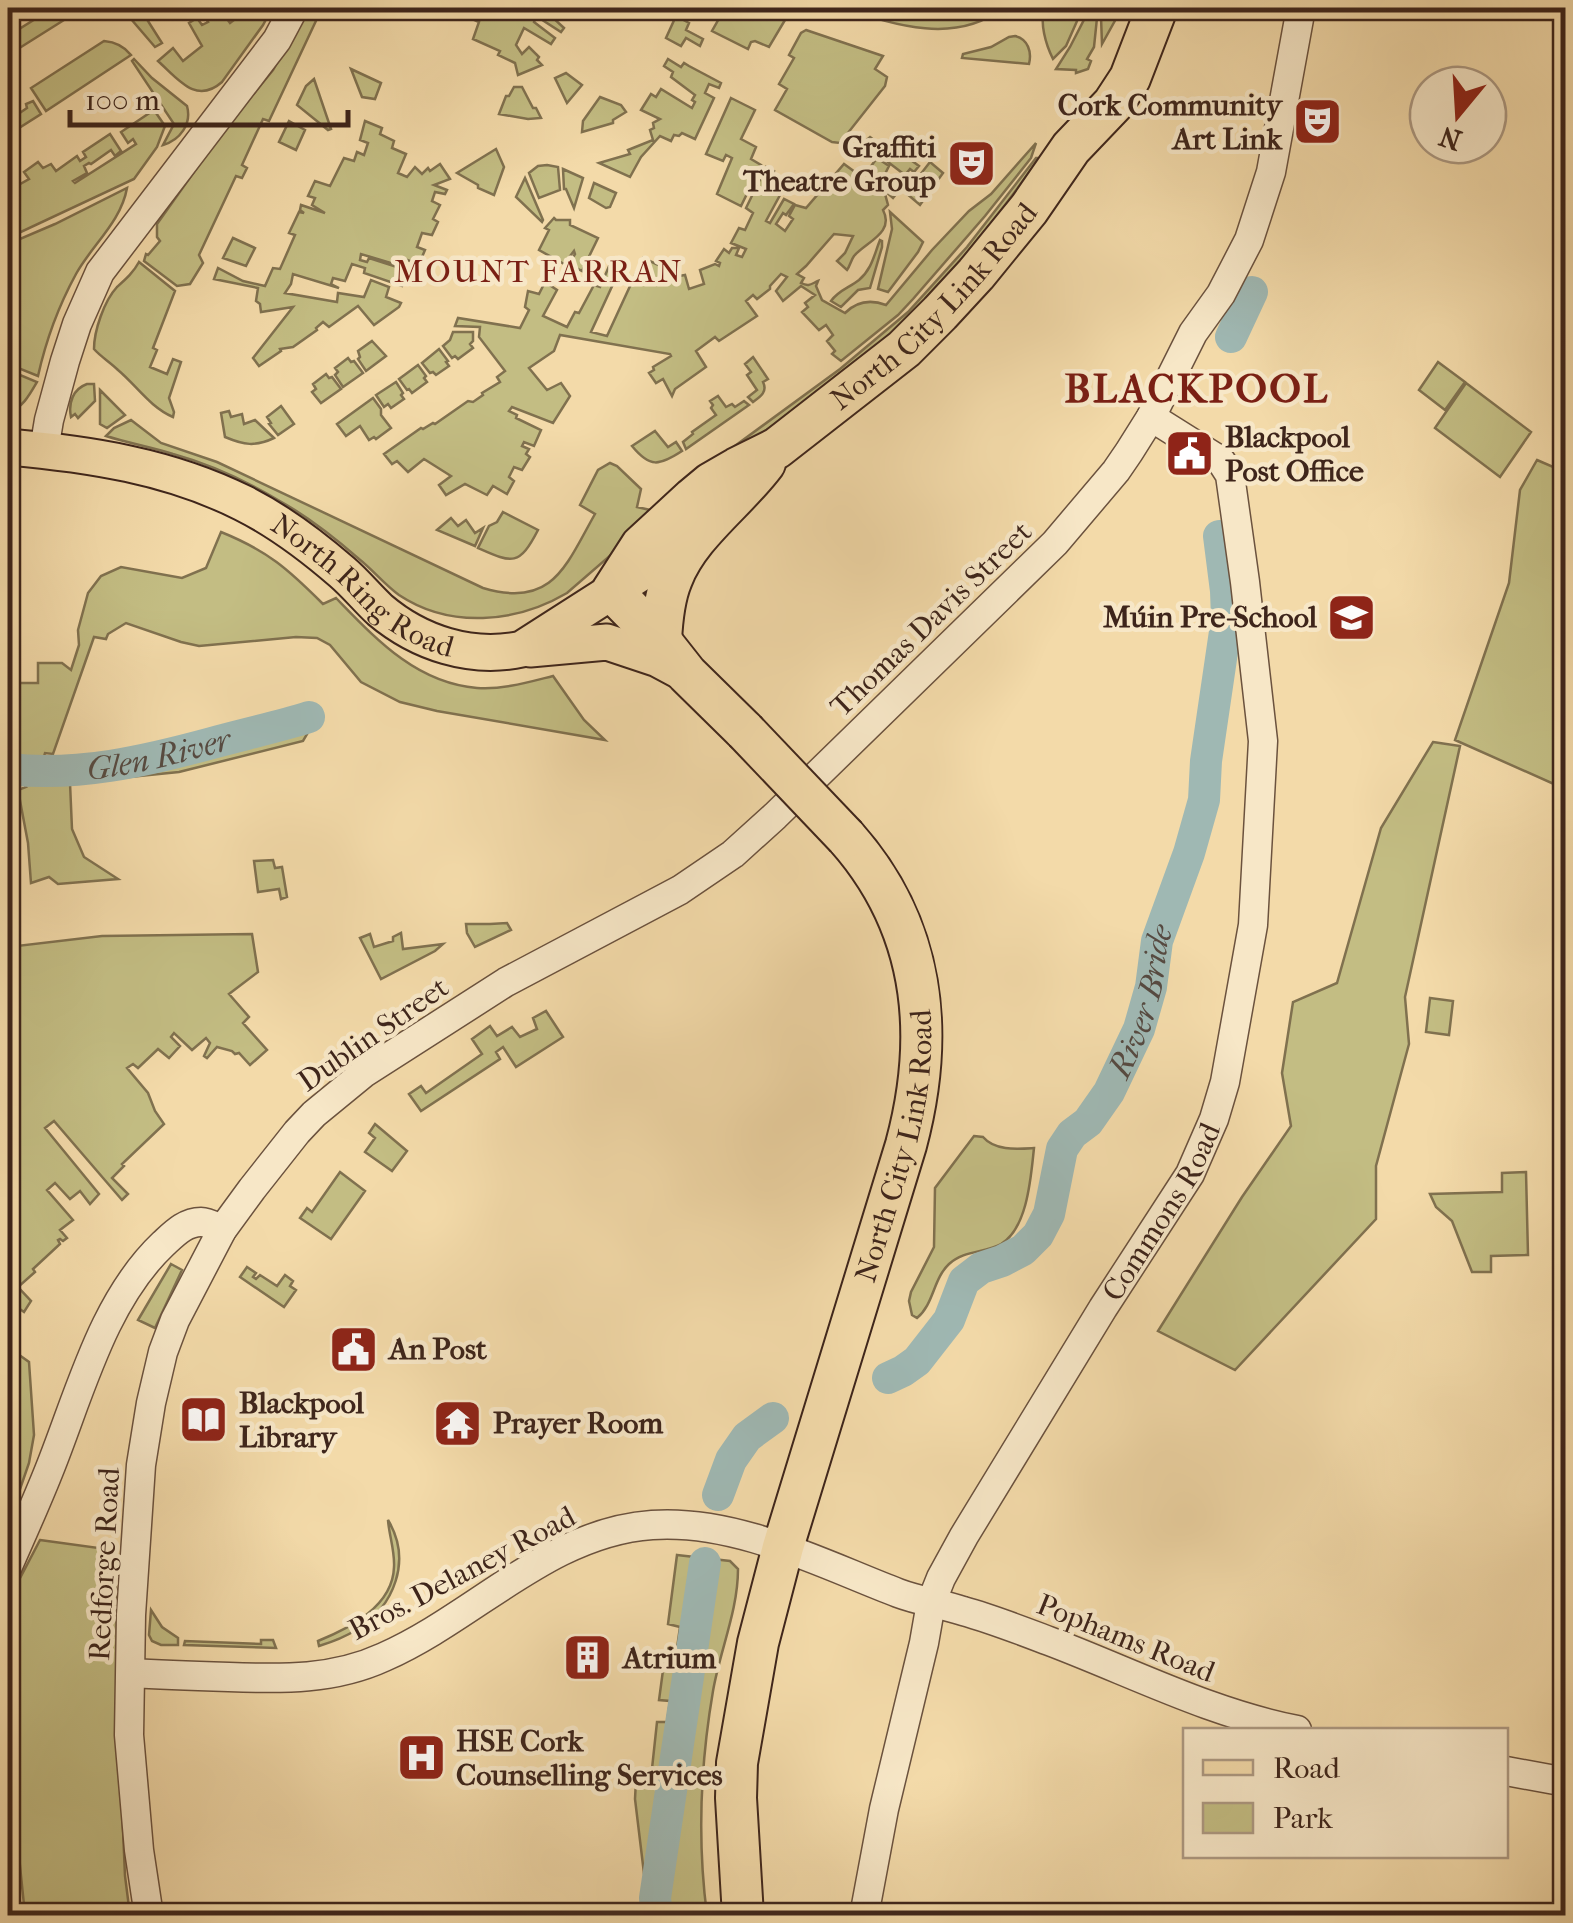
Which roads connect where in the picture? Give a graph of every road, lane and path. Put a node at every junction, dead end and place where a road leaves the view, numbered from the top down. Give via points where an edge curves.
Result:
1 (294, 8) edge
2 (1156, 8) edge
3 (1300, 8) edge
4 (1150, 416) junction
5 (8, 446) edge
6 (777, 448) junction
7 (44, 450) junction
8 (697, 537) junction
9 (612, 591) junction
10 (661, 640) junction
11 (522, 650) junction
12 (687, 674) junction
13 (598, 932) joint
14 (222, 1230) junction
15 (783, 1547) junction
16 (8, 1566) edge
17 (932, 1604) junction
18 (131, 1673) junction
19 (1284, 1728) edge
20 (1508, 1770) edge
21 (1566, 1782) edge
22 (149, 1916) edge
23 (743, 1916) edge
24 (864, 1916) edge

1 - 7 street via 100,272 71,342
2 - 6 highway, North City Link Road via 1113,104 1071,148 976,274 924,330
3 - 4 street, Thomas Davis Street via 1271,172 1249,240
4 - 13 street, Thomas Davis Street via 1116,471 1055,544 776,816 697,880
4 - 17 street, Commons Road via 1218,459 1230,475 1246,582 1263,741 1253,925 1232,1051 1220,1102 1190,1174 964,1536
5 - 7 main road, North Ring Road
6 - 8 highway, North City Link Road
6 - 9 highway, North City Link Road via 693,498 641,546
7 - 11 main road, North Ring Road via 190,480 292,532 414,634 475,652
8 - 9 main road
8 - 10 highway, North City Link Road via 672,576
9 - 10 highway, North City Link Road
9 - 11 main road
10 - 12 highway, North City Link Road
11 - 12 main road, North City Link Road via 607,642
12 - 15 highway, North City Link Road, bridge via 865,858 912,952 918,984 922,1056 908,1136
13 - 14 street, Dublin Street via 494,989 334,1096 297,1132
14 - 16 street via 186,1225 131,1280
14 - 18 street, Redforge Road via 169,1335 148,1419
15 - 17 street, Bros. Delaney Road
15 - 18 street, Bros. Delaney Road via 693,1526 622,1530 556,1554 416,1641 352,1669 288,1679
15 - 23 highway via 737,1763
17 - 19 street, Pophams Road
17 - 24 street, Commons Road
18 - 22 street, Redforge Road via 128,1735
20 - 21 street

